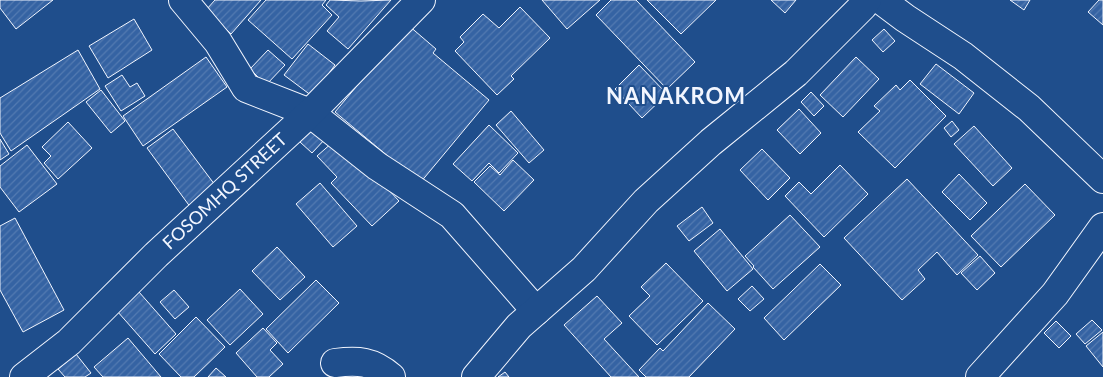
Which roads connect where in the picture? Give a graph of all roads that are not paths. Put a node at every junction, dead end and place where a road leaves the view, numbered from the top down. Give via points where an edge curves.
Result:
1 (183, 0) edge
2 (421, 0) edge
3 (867, 0) edge
4 (880, 0) edge
5 (310, 113) junction
6 (1103, 179) edge
7 (1103, 227) edge
8 (536, 311) junction
9 (335, 363) dead end
10 (24, 377) edge
11 (391, 377) edge
12 (476, 377) edge
13 (980, 377) edge

1 - 5 street via 218,42 246,88
2 - 5 street, FOSOMHQ STREET
3 - 8 street via 796,73 711,142 646,201 584,269
4 - 6 street via 963,56 1029,108
5 - 8 street via 377,166 452,215
5 - 10 street, FOSOMHQ STREET via 156,255 69,342
7 - 13 street via 1055,294
8 - 12 street
9 - 11 street via 354,360 373,364

